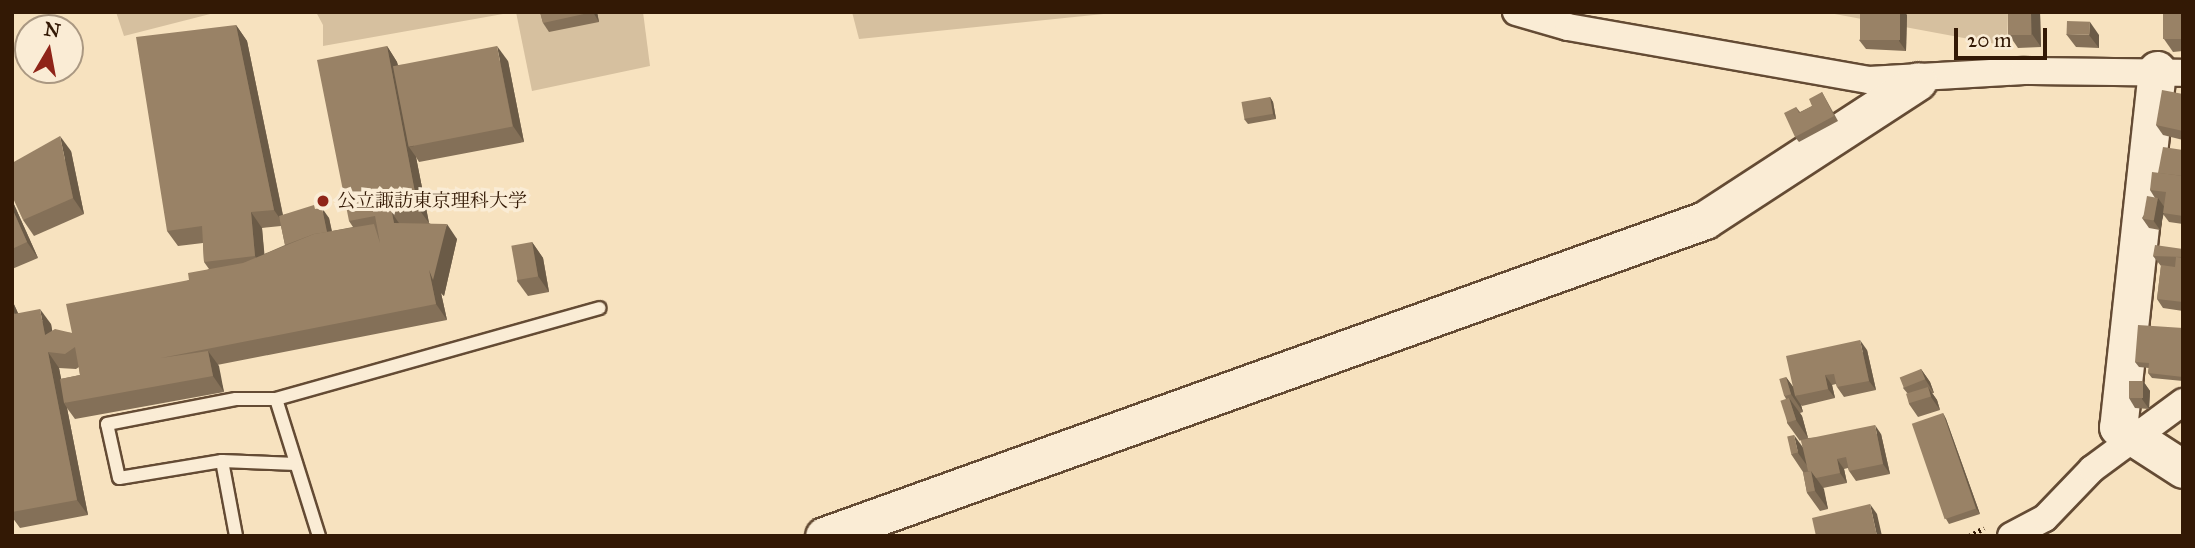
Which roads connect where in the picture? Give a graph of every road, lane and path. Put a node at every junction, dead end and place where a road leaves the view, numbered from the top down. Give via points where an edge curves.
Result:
1 (1516, 12) edge
2 (2174, 71) edge
3 (1918, 81) junction
4 (599, 308) dead end
5 (276, 399) junction
6 (2183, 402) edge
7 (2130, 438) junction
8 (222, 461) junction
9 (296, 464) junction
10 (2183, 469) edge
11 (236, 536) edge
12 (319, 536) edge
13 (824, 536) edge
14 (2011, 536) edge

1 - 3 street via 1568,27 1869,80
2 - 3 street via 2024,71
2 - 7 street via 2118,427
3 - 13 street via 1705,220
4 - 5 lane
5 - 8 lane via 236,399 107,424 119,478
5 - 9 lane
6 - 7 street
7 - 10 street
7 - 14 street via 2045,518
8 - 9 lane
8 - 11 lane
9 - 12 lane

